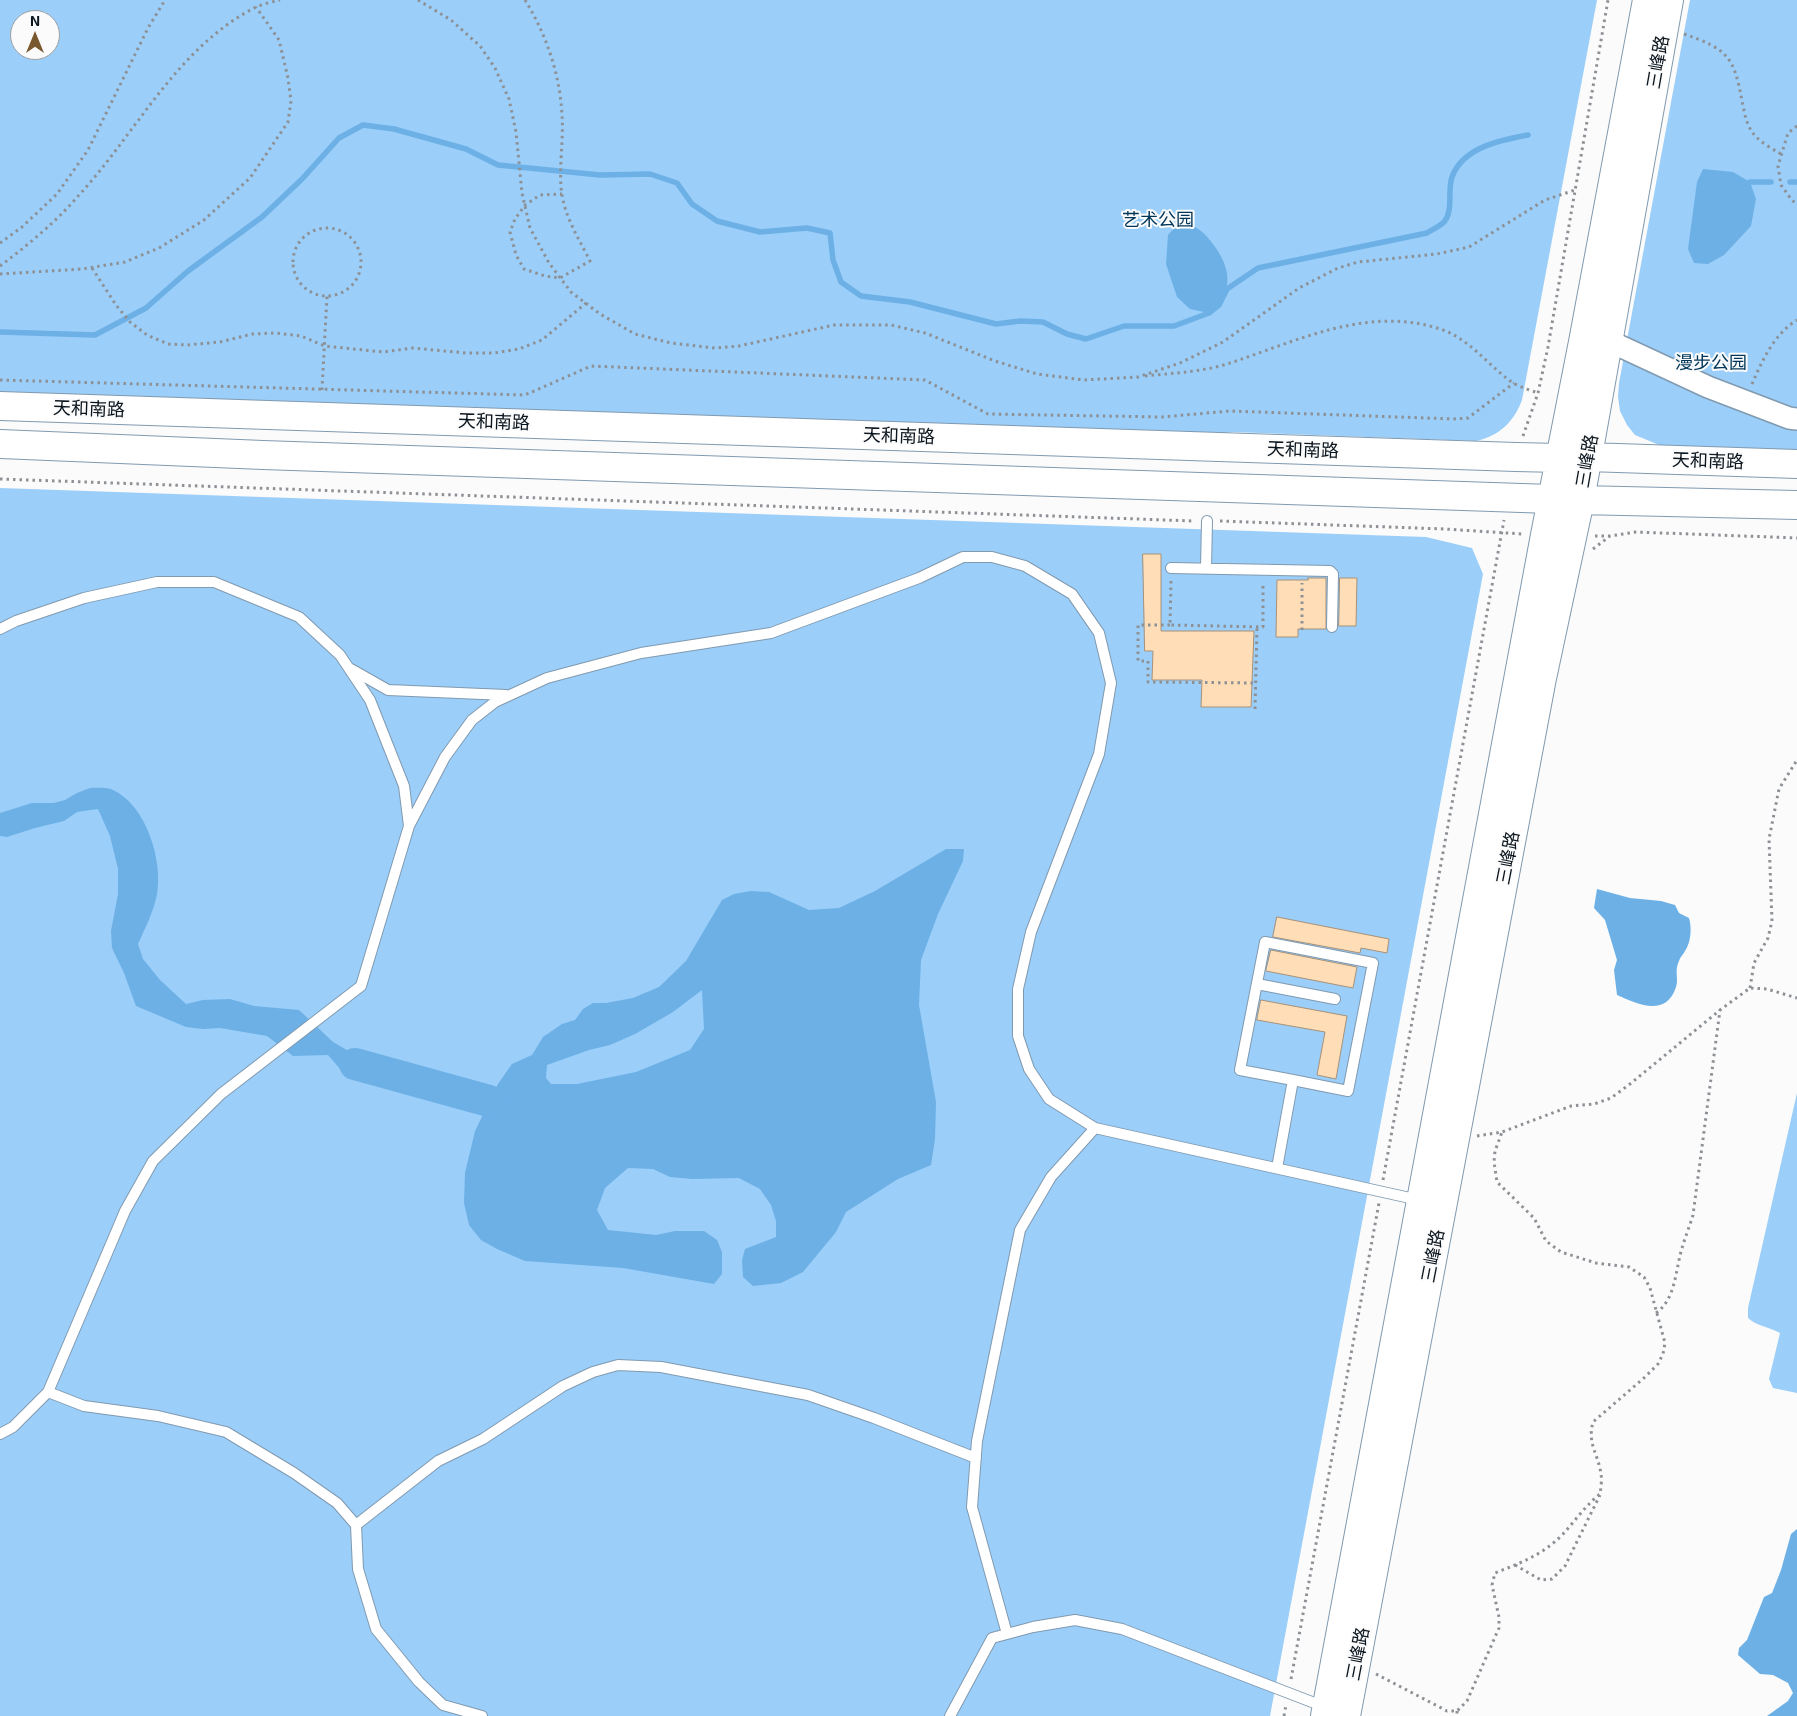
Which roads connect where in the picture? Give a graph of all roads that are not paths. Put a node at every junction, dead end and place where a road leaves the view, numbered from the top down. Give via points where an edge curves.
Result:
1 (1647, 0) edge
2 (1669, 0) edge
3 (1609, 341) junction
4 (0, 406) edge
5 (1797, 419) edge
6 (0, 444) edge
7 (1588, 457) junction
8 (1560, 458) junction
9 (1797, 464) edge
10 (1552, 499) junction
11 (1580, 500) junction
12 (1797, 505) edge
13 (1207, 521) road end
14 (1171, 568) road end
15 (1206, 568) junction
16 (1332, 627) dead end
17 (0, 629) edge
18 (349, 668) junction
19 (509, 695) junction
20 (410, 826) junction
21 (1256, 984) junction
22 (1334, 999) dead end
23 (1293, 1080) junction
24 (1095, 1128) junction
25 (1277, 1168) junction
26 (1432, 1203) junction
27 (48, 1392) junction
28 (0, 1434) edge
29 (976, 1458) junction
30 (356, 1525) junction
31 (1007, 1634) junction
32 (1333, 1713) edge
33 (482, 1716) edge
34 (950, 1716) edge

1 - 8 street, 三峰路
2 - 3 street, 三峰路
3 - 5 street via 1708,387
3 - 7 street, 三峰路
4 - 8 street, 天和南路
6 - 10 street
7 - 8 street, 天和南路
7 - 9 street, 天和南路
7 - 11 street, 三峰路
8 - 10 street, 三峰路
10 - 11 street
10 - 26 street, 三峰路
11 - 12 street
11 - 26 street, 三峰路 via 1581,544 1542,678
13 - 15 lane
14 - 15 lane
15 - 16 lane via 1330,571 1333,574
17 - 18 lane via 84,598 157,582 214,582 299,617 340,654
18 - 19 lane via 388,690
18 - 20 lane via 370,700 404,786
19 - 20 lane via 472,720 445,757
19 - 24 lane via 546,678 641,653 771,633 919,578 963,557 992,557 1025,566 1072,594 1099,633 1111,683 1099,754 1031,932 1018,989 1018,1036 1029,1069 1048,1099
20 - 27 lane via 362,986 221,1094 153,1161 125,1211
21 - 22 lane
21 - 23 lane via 1240,1070
21 - 23 lane via 1265,942 1373,963 1348,1090
23 - 25 lane
24 - 25 lane
24 - 29 lane via 1050,1177 1020,1230
25 - 26 lane
26 - 32 street, 三峰路
27 - 28 lane via 13,1427
27 - 30 lane via 84,1406 158,1416 226,1432 336,1503
29 - 30 lane via 808,1395 661,1367 618,1365 563,1386 483,1440 438,1461
29 - 31 lane via 972,1507
30 - 33 lane via 358,1569 376,1629 418,1682 443,1705
31 - 32 lane via 1076,1620 1122,1629
31 - 34 lane via 992,1638

